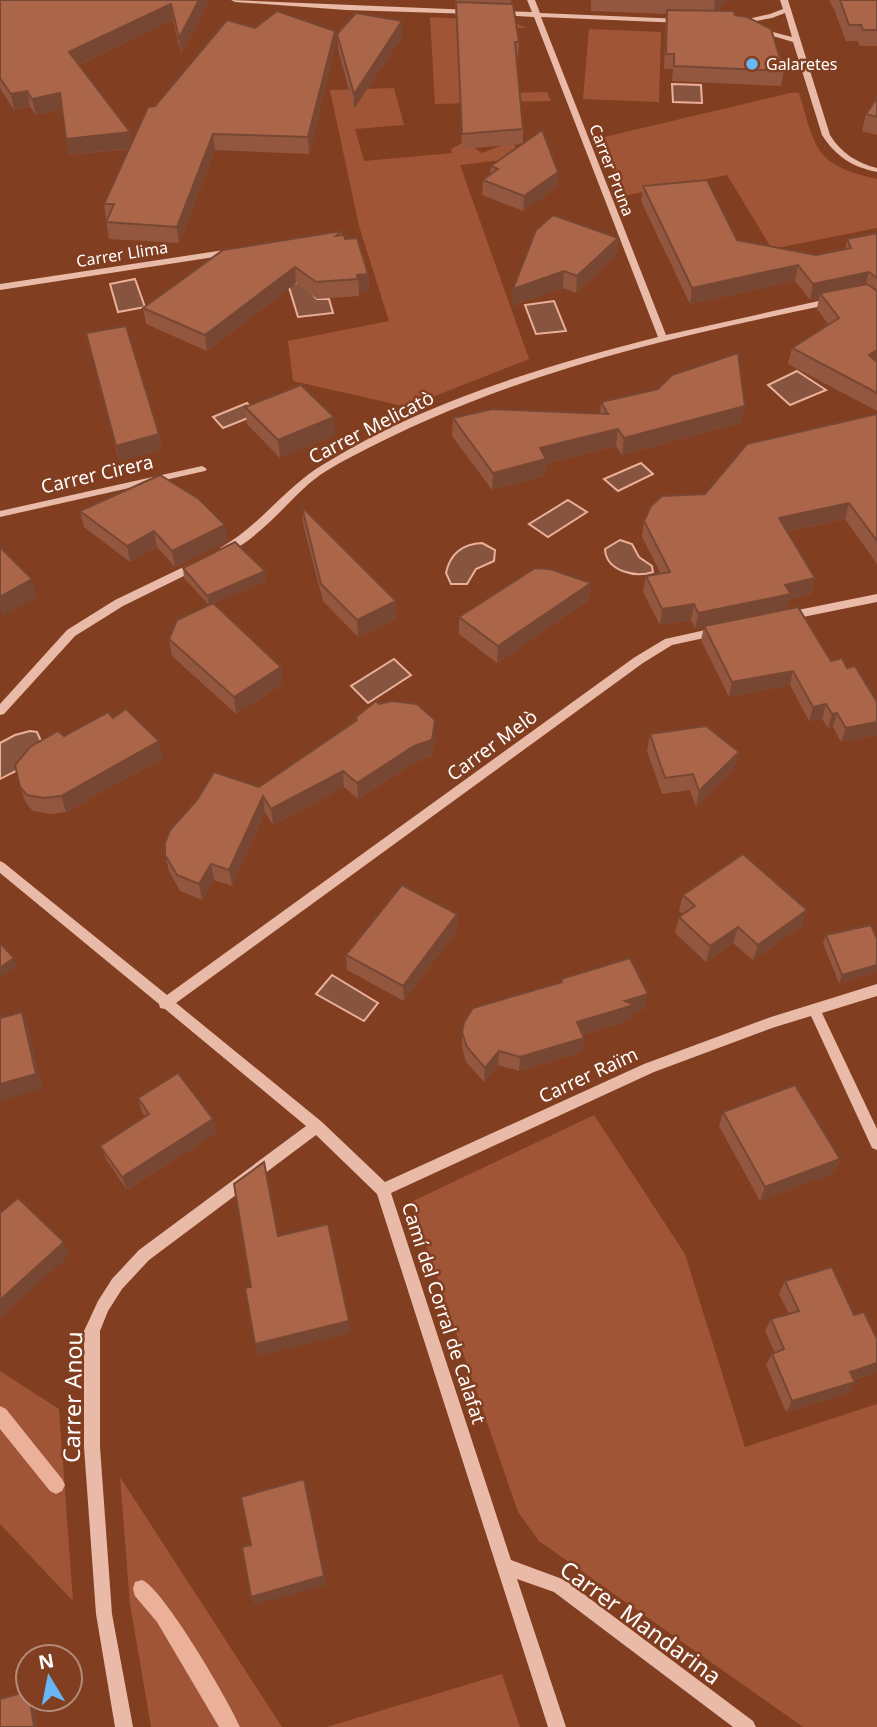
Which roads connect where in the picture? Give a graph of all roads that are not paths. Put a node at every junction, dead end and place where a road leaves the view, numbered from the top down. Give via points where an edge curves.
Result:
1 (235, 0) edge
2 (531, 0) edge
3 (784, 0) edge
4 (786, 10) junction
5 (536, 15) junction
6 (698, 22) edge
7 (794, 40) junction
8 (877, 170) edge
9 (237, 251) edge
10 (0, 287) edge
11 (839, 299) edge
12 (662, 336) junction
13 (202, 469) dead end
14 (0, 514) edge
15 (216, 555) edge
16 (204, 561) edge
17 (877, 598) edge
18 (773, 619) edge
19 (734, 627) edge
20 (0, 711) edge
21 (0, 866) edge
22 (877, 990) edge
23 (165, 1003) junction
24 (814, 1009) junction
25 (317, 1126) junction
26 (877, 1144) edge
27 (383, 1190) junction
28 (503, 1565) junction
29 (124, 1727) edge
30 (557, 1727) edge
31 (747, 1727) edge

1 - 5 street
2 - 5 street
3 - 4 street
4 - 7 street
4 - 7 street via 732,24
5 - 6 street
5 - 12 street, Carrer Pruna
7 - 8 street via 832,146 853,162
9 - 10 street, Carrer Llima
11 - 12 street
12 - 15 street, Carrer Melicatò via 517,379 384,436 309,478 256,531
13 - 14 street, Carrer Cirera
16 - 20 street via 119,603 71,633
17 - 18 street
19 - 23 street, Carrer Melò via 668,642 639,660
21 - 23 street, Camí del Corral de Calafat
22 - 24 street, Carrer Raïm
23 - 25 street, Camí del Corral de Calafat
24 - 26 street
24 - 27 street, Carrer Raïm via 649,1068
25 - 27 street, Camí del Corral de Calafat
25 - 29 street, Carrer Anou via 144,1255 117,1284 92,1331 92,1447 104,1614
27 - 28 street, Camí del Corral de Calafat
28 - 30 street, Camí del Corral de Calafat
28 - 31 street, Carrer Mandarina via 559,1586

